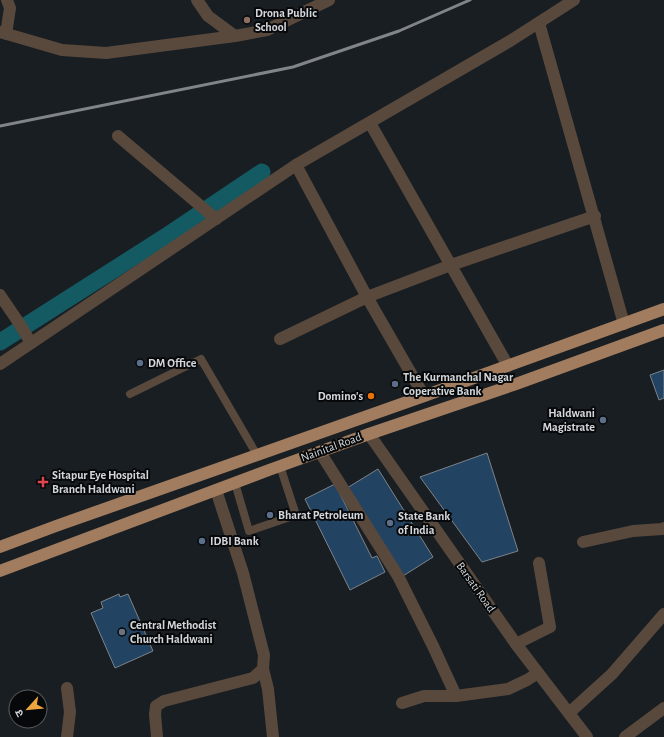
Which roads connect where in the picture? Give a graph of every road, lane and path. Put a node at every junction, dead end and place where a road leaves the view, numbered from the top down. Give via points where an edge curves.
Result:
1 (7, 0) edge
2 (197, 0) edge
3 (330, 0) edge
4 (574, 0) edge
5 (539, 23) junction
6 (3, 33) edge
7 (235, 36) junction
8 (370, 123) junction
9 (118, 136) dead end
10 (296, 165) junction
11 (594, 216) junction
12 (216, 219) junction
13 (451, 265) junction
14 (0, 295) edge
15 (367, 297) junction
16 (664, 309) edge
17 (624, 324) junction
18 (664, 330) edge
19 (280, 339) dead end
20 (31, 343) junction
21 (0, 364) edge
22 (508, 366) junction
23 (516, 384) junction
24 (130, 394) dead end
25 (424, 396) junction
26 (369, 434) junction
27 (320, 452) junction
28 (257, 455) junction
29 (280, 466) junction
30 (236, 483) junction
31 (216, 490) junction
32 (664, 528) edge
33 (583, 542) dead end
34 (0, 547) edge
35 (539, 564) dead end
36 (0, 571) edge
37 (664, 614) edge
38 (516, 644) junction
39 (263, 669) junction
40 (538, 673) junction
41 (67, 688) dead end
42 (456, 696) junction
43 (402, 703) dead end
44 (664, 708) edge
45 (568, 713) junction
46 (67, 737) edge
47 (157, 737) edge
48 (273, 737) edge
49 (587, 737) edge
50 (625, 737) edge

1 - 6 street via 10,8
2 - 7 street via 208,16
3 - 7 street via 267,30
4 - 5 street
5 - 8 street
5 - 11 street
6 - 7 street via 62,50 106,53
8 - 10 street
8 - 13 street
9 - 12 street
10 - 12 street
10 - 15 street
11 - 13 street
11 - 17 street
12 - 20 street
13 - 15 street
13 - 22 street
14 - 20 street
15 - 19 street
15 - 25 street
16 - 17 highway, Nainital Road
17 - 22 highway, Nainital Road
18 - 23 highway, Nainital Road
20 - 21 street
22 - 23 highway
22 - 25 highway, Nainital Road
23 - 26 highway, Nainital Road
24 - 28 lane via 201,360
25 - 28 highway, Nainital Road
26 - 27 highway, Nainital Road
26 - 38 street, Barsati Road
27 - 29 highway, Nainital Road
27 - 42 street via 398,576
28 - 34 highway, Nainital Road
29 - 30 highway, Nainital Road
29 - 30 lane via 296,515 249,530
30 - 31 highway, Nainital Road
31 - 36 highway, Nainital Road
31 - 39 street via 264,655
32 - 33 street via 632,531
35 - 38 street via 550,627
37 - 45 street via 612,674
38 - 40 street, Barsati Road
39 - 47 street via 252,678 164,701 156,706 154,714
39 - 48 street via 268,689
40 - 42 street via 508,689
40 - 45 street, Barsati Road
41 - 46 street via 70,712
42 - 43 street via 424,696
44 - 50 street
45 - 49 street, Barsati Road

